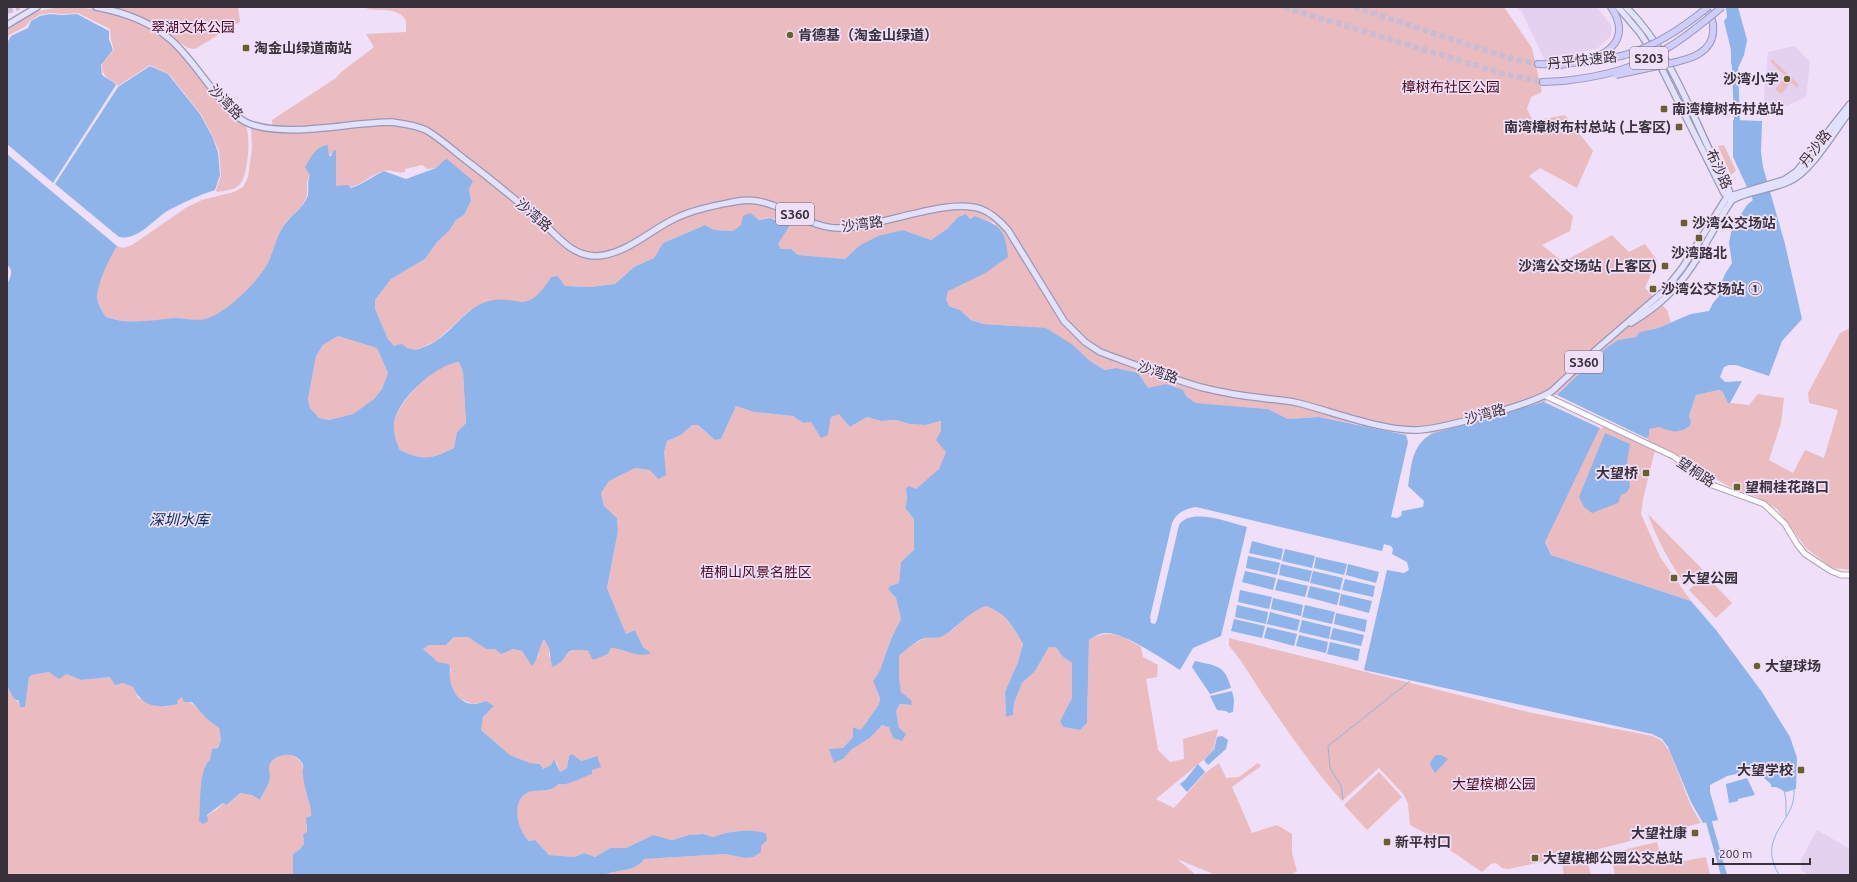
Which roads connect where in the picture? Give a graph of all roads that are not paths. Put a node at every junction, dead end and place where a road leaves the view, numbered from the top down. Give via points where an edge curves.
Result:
1 (37, 7) edge
2 (96, 7) edge
3 (1610, 7) edge
4 (1618, 7) edge
5 (1626, 7) edge
6 (1704, 7) edge
7 (1708, 7) edge
8 (1722, 7) edge
9 (7, 25) edge
10 (1575, 63) junction
11 (1538, 64) tunnel mouth
12 (1563, 81) junction
13 (1543, 82) tunnel mouth
14 (1850, 104) edge
15 (1850, 111) edge
16 (1724, 179) junction
17 (1773, 185) junction
18 (1747, 192) junction
19 (1730, 198) junction
20 (1546, 396) junction
21 (1850, 574) edge

1 - 9 main road
2 - 20 main road, 沙湾路 / S360 via 126,14 163,33 179,48 222,101 249,123 293,129 392,122 409,124 425,130 512,196 567,246 582,254 598,256 613,253 682,216 746,200 768,202 822,225 841,228 950,207 973,207 989,213 1008,230 1064,321 1085,342 1100,352 1200,387 1296,402 1385,426 1414,430 1443,426
3 - 10 highway, bridge via 1617,17 1619,29 1614,45 1601,55
4 - 19 main road, 布沙路 via 1632,22 1657,59
5 - 16 main road, 布沙路 via 1652,37 1664,58
6 - 12 highway, bridge via 1714,24 1712,38 1706,49 1693,57 1599,79
7 - 10 highway, 丹平快速路 / S203, bridge via 1672,33 1645,47 1626,54
8 - 12 highway, 丹平快速路 / S203, bridge via 1683,37 1651,57 1618,71
10 - 11 highway, 丹平快速路 / S203
12 - 13 highway, 丹平快速路 / S203
14 - 17 main road, 丹沙路 via 1797,171
15 - 17 main road, 丹沙路 via 1808,168 1797,177
16 - 18 main road via 1734,189
16 - 19 main road, 布沙路
17 - 18 main road
18 - 19 main road
19 - 20 main road, 沙湾路 / S360 via 1687,273 1669,295 1621,328
20 - 21 main road, 望桐路 via 1673,456 1712,484 1764,504 1785,524 1805,554 1836,573

